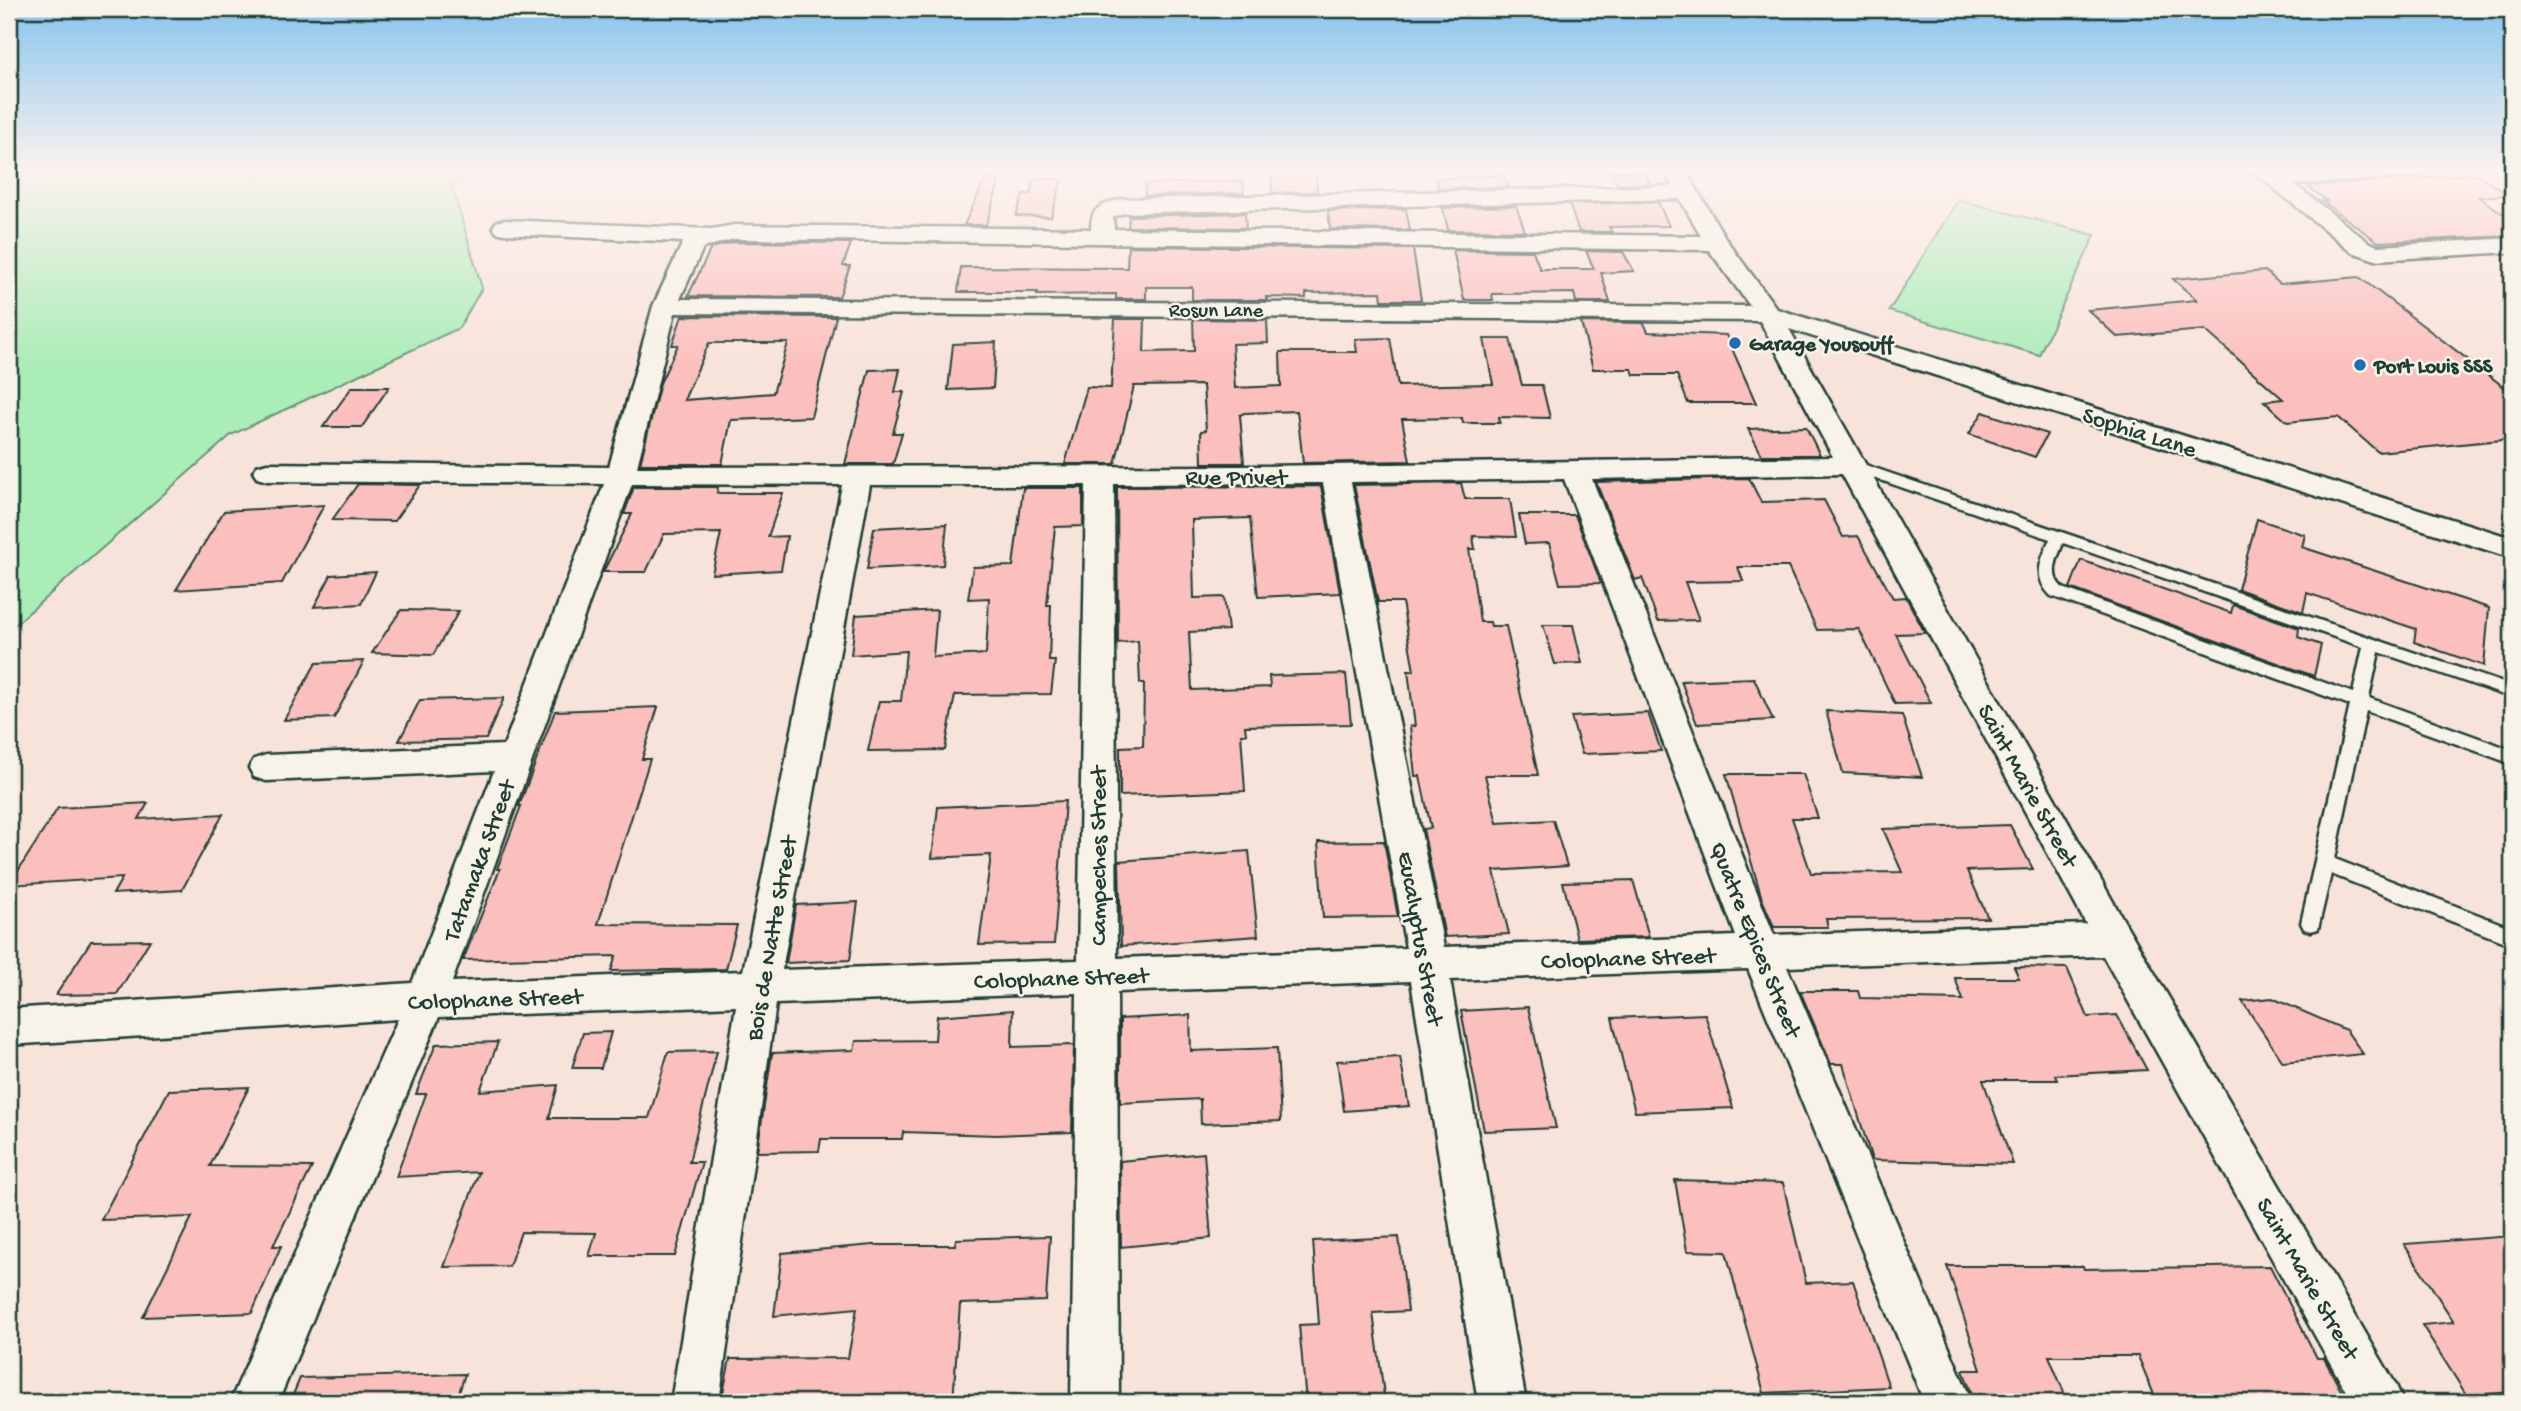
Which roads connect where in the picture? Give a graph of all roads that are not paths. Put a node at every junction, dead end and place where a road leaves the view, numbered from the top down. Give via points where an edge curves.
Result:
1 (710, 237) edge
2 (1177, 237) edge
3 (1713, 237) edge
4 (2347, 237) edge
5 (1716, 243) junction
6 (2512, 245) edge
7 (665, 306) junction
8 (1768, 314) junction
9 (1851, 465) junction
10 (267, 472) dead end
11 (1576, 472) junction
12 (1336, 475) junction
13 (621, 476) junction
14 (858, 476) junction
15 (1100, 477) junction
16 (2059, 537) junction
17 (2512, 548) edge
18 (2372, 644) junction
19 (2512, 692) edge
20 (2360, 701) junction
21 (516, 757) junction
22 (2512, 757) edge
23 (266, 768) dead end
24 (2324, 863) junction
25 (2311, 923) dead end
26 (2512, 937) edge
27 (2114, 939) junction
28 (1761, 952) junction
29 (1428, 964) junction
30 (1096, 976) junction
31 (759, 988) junction
32 (426, 1000) junction
33 (9, 1027) edge
34 (254, 1402) edge
35 (695, 1402) edge
36 (1095, 1402) edge
37 (1502, 1402) edge
38 (1948, 1402) edge
39 (2379, 1402) edge

1 - 7 street, Tatamaka Street via 694,244
2 - 5 street
3 - 5 street, Saint Marie Street
4 - 6 street via 2375,253
5 - 8 street, Saint Marie Street
7 - 8 street, Rosun Lane
7 - 13 street, Tatamaka Street
8 - 9 street, Saint Marie Street
8 - 17 street, Sophia Lane
9 - 11 street, Rue Privet
9 - 16 lane
9 - 27 street, Saint Marie Street
10 - 13 street, Rue Privet
11 - 12 street, Rue Privet
11 - 28 street, Quatre Epices Street
12 - 15 street, Rue Privet
12 - 29 street, Eucalyptus Street
13 - 14 street, Rue Privet
13 - 21 street, Tatamaka Street
14 - 15 street, Rue Privet
14 - 31 street, Bois de Natte Street
15 - 30 street, Campeches Street
16 - 18 lane
16 - 20 lane via 2045,580 2057,592
18 - 19 lane
18 - 20 lane
20 - 22 lane
20 - 24 lane
21 - 23 street
21 - 32 street, Tatamaka Street
24 - 25 lane
24 - 26 lane
27 - 28 street, Colophane Street
27 - 39 street, Saint Marie Street
28 - 29 street, Colophane Street
28 - 38 street, Quatre Epices Street
29 - 30 street, Colophane Street
29 - 37 street, Eucalyptus Street
30 - 31 street, Colophane Street
30 - 36 street, Campeches Street
31 - 32 street, Colophane Street
31 - 35 street, Bois de Natte Street
32 - 33 street, Colophane Street
32 - 34 street, Tatamaka Street

